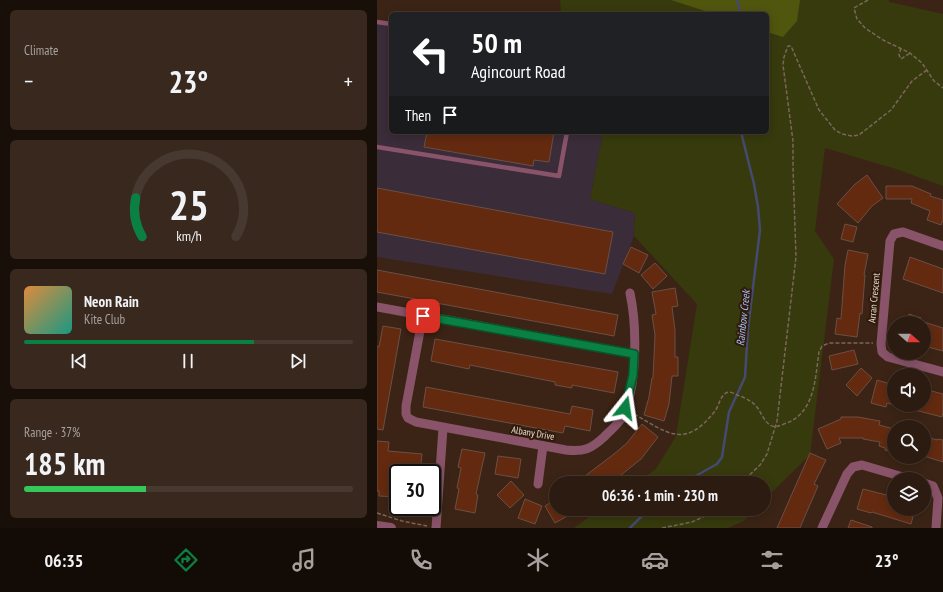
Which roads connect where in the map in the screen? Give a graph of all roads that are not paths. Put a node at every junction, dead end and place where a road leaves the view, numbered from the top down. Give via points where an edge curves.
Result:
1 (377, 22) edge
2 (389, 24) edge
3 (567, 134) edge
4 (377, 147) edge
5 (943, 246) edge
6 (630, 293) dead end
7 (377, 307) edge
8 (423, 316) junction
9 (634, 354) junction
10 (943, 372) edge
11 (443, 428) junction
12 (543, 446) junction
13 (887, 472) edge
14 (538, 484) dead end
15 (931, 485) edge
16 (377, 526) edge
17 (391, 528) edge
18 (436, 528) edge
19 (822, 528) edge
20 (936, 528) edge

1 - 2 lane
3 - 4 lane via 559,176
5 - 10 street, Arran Crescent via 903,232 895,234 890,241 881,344 882,352 888,357
6 - 9 street, Albany Drive via 634,312
7 - 8 street
8 - 9 street
8 - 11 street, Albany Drive via 406,414 411,421
9 - 12 street, Albany Drive via 628,401 615,428 595,445 582,451
11 - 12 street, Albany Drive
11 - 18 street
12 - 14 street
13 - 19 street via 862,465 853,467 847,474
15 - 20 street via 938,498
16 - 17 street

